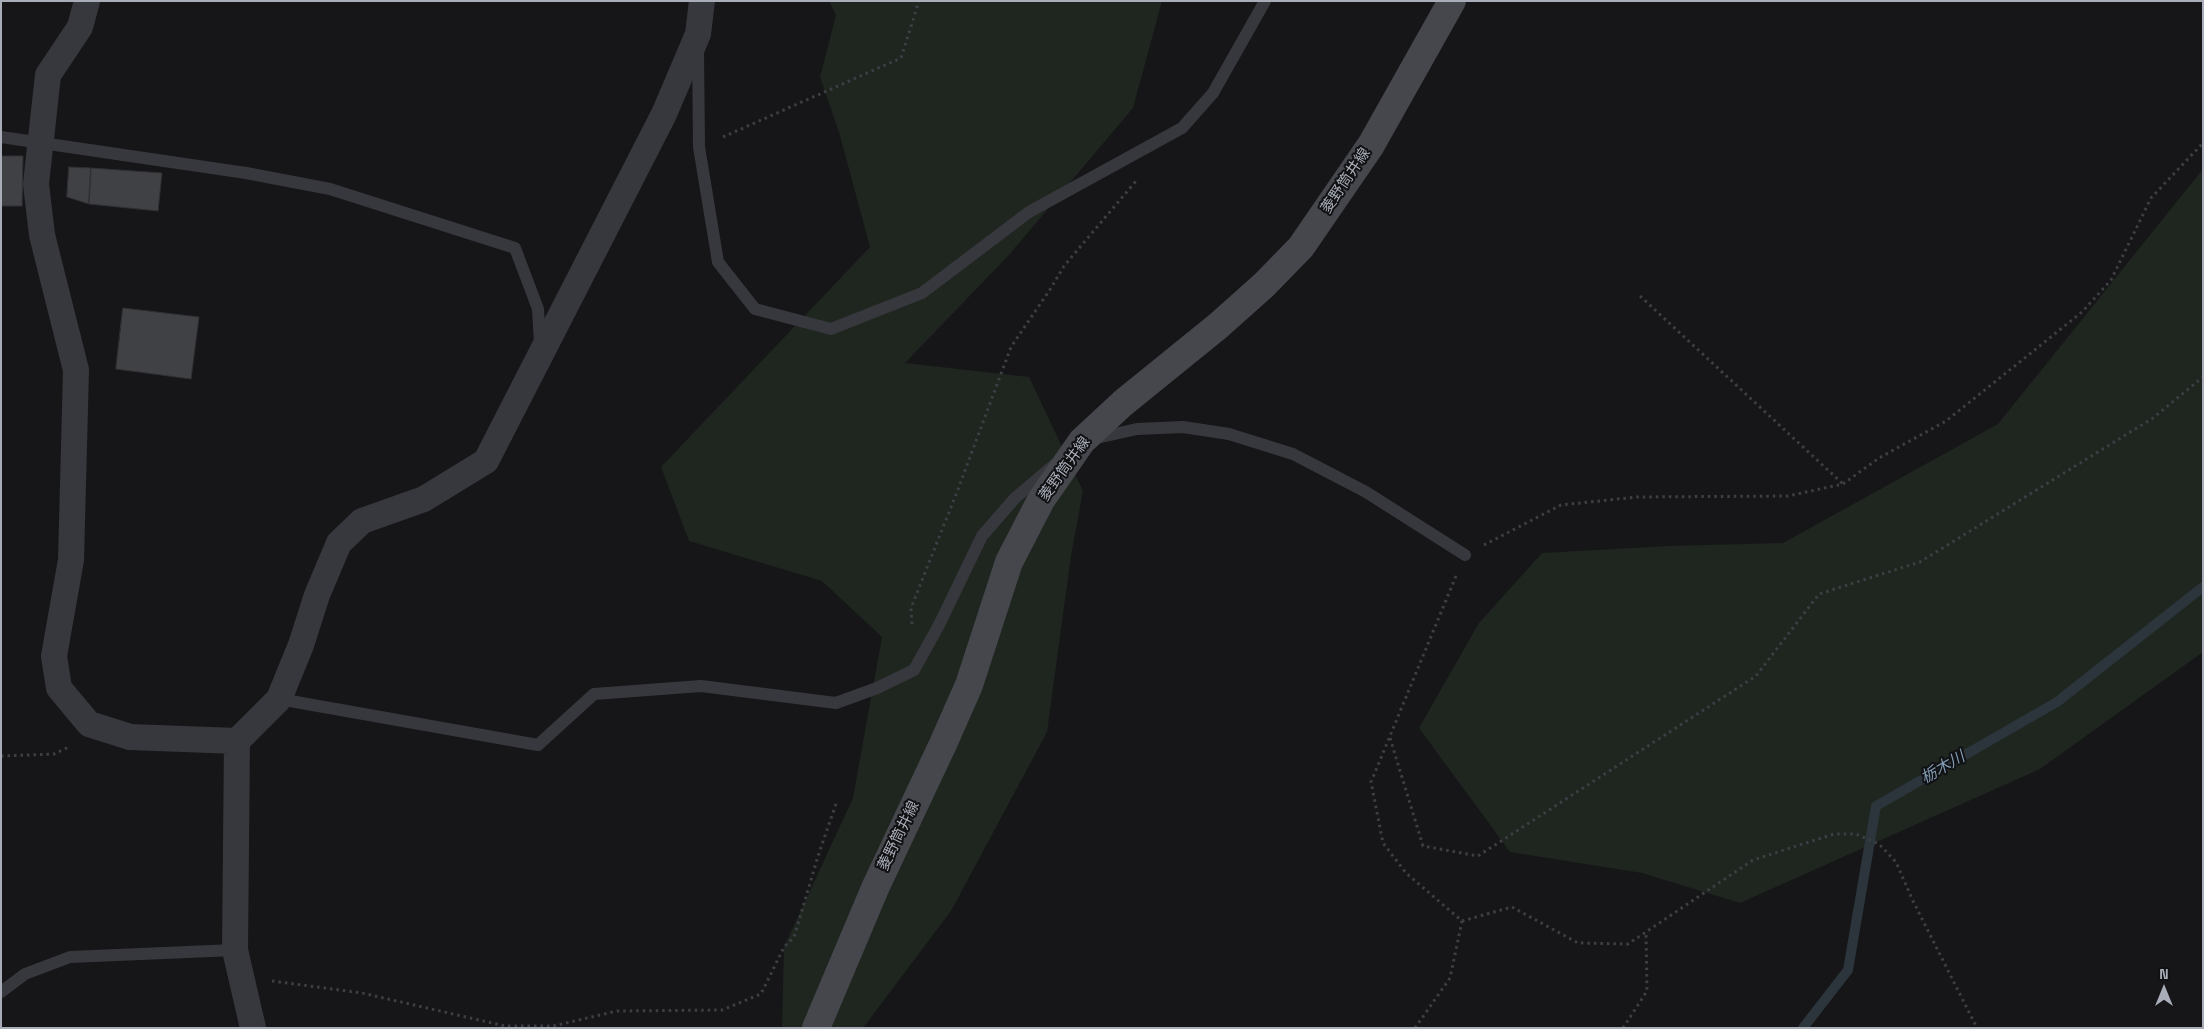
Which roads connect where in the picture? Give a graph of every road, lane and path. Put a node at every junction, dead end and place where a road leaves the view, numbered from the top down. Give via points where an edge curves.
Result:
1 (88, 1) edge
2 (702, 1) edge
3 (919, 1) edge
4 (1265, 1) edge
5 (1452, 1) edge
6 (698, 34) junction
7 (1, 137) edge
8 (41, 142) junction
9 (2203, 143) edge
10 (699, 147) junction
11 (1139, 179) dead end
12 (1640, 296) dead end
13 (541, 353) junction
14 (2203, 377) edge
15 (1082, 442) junction
16 (1843, 484) junction
17 (1465, 555) junction
18 (914, 670) junction
19 (279, 699) junction
20 (105, 728) junction
21 (1390, 737) junction
22 (237, 741) junction
23 (1, 756) edge
24 (836, 804) dead end
25 (1462, 921) junction
26 (1646, 932) junction
27 (235, 950) junction
28 (242, 976) junction
29 (1, 992) edge
30 (252, 1028) edge
31 (816, 1028) edge
32 (1414, 1028) edge
33 (1623, 1028) edge
34 (1977, 1028) edge

1 - 8 street via 80,27 48,75
2 - 6 street
3 - 10 path via 901,58
4 - 10 lane via 1212,93 1182,128 1028,212 922,293 831,329 754,309 718,262
5 - 15 main road, 菱野筒井線 via 1371,145 1301,246 1218,326
6 - 10 lane
6 - 13 street via 664,114
7 - 8 lane
8 - 13 lane via 330,189 515,248 538,309
8 - 20 street via 36,184 42,236 76,370 71,560 54,656 59,688 89,724
9 - 16 path via 2151,198 2111,280 2082,312 1946,421 1879,458
11 - 18 path via 1064,266 1011,347 911,608
12 - 16 path
13 - 19 street via 486,461 424,499 362,521 339,543 316,595 301,645
14 - 21 path via 2153,418 1920,562 1819,594 1756,676 1478,856 1423,846
15 - 17 lane via 1137,429 1183,427 1229,434 1293,454 1366,492
15 - 18 lane via 1015,498 982,536
15 - 31 main road, 菱野筒井線 via 1041,500 1009,562 969,685 876,886
16 - 17 path via 1788,496 1637,497 1560,505
17 - 21 path
18 - 19 lane via 836,703 701,686 594,694 538,745
19 - 22 street
20 - 22 street via 130,737
20 - 23 path via 54,754
21 - 25 path via 1371,782 1383,843 1406,873
22 - 27 street
24 - 28 path via 794,937 784,947 761,994 722,1010 617,1010 553,1026 505,1026 362,993
25 - 26 path via 1512,907 1578,943 1628,944
25 - 32 path via 1450,978
26 - 33 path via 1646,991
26 - 34 path via 1754,860 1834,834 1856,834 1879,844 1896,862
27 - 28 street
27 - 29 lane via 70,956 25,974
28 - 30 street

